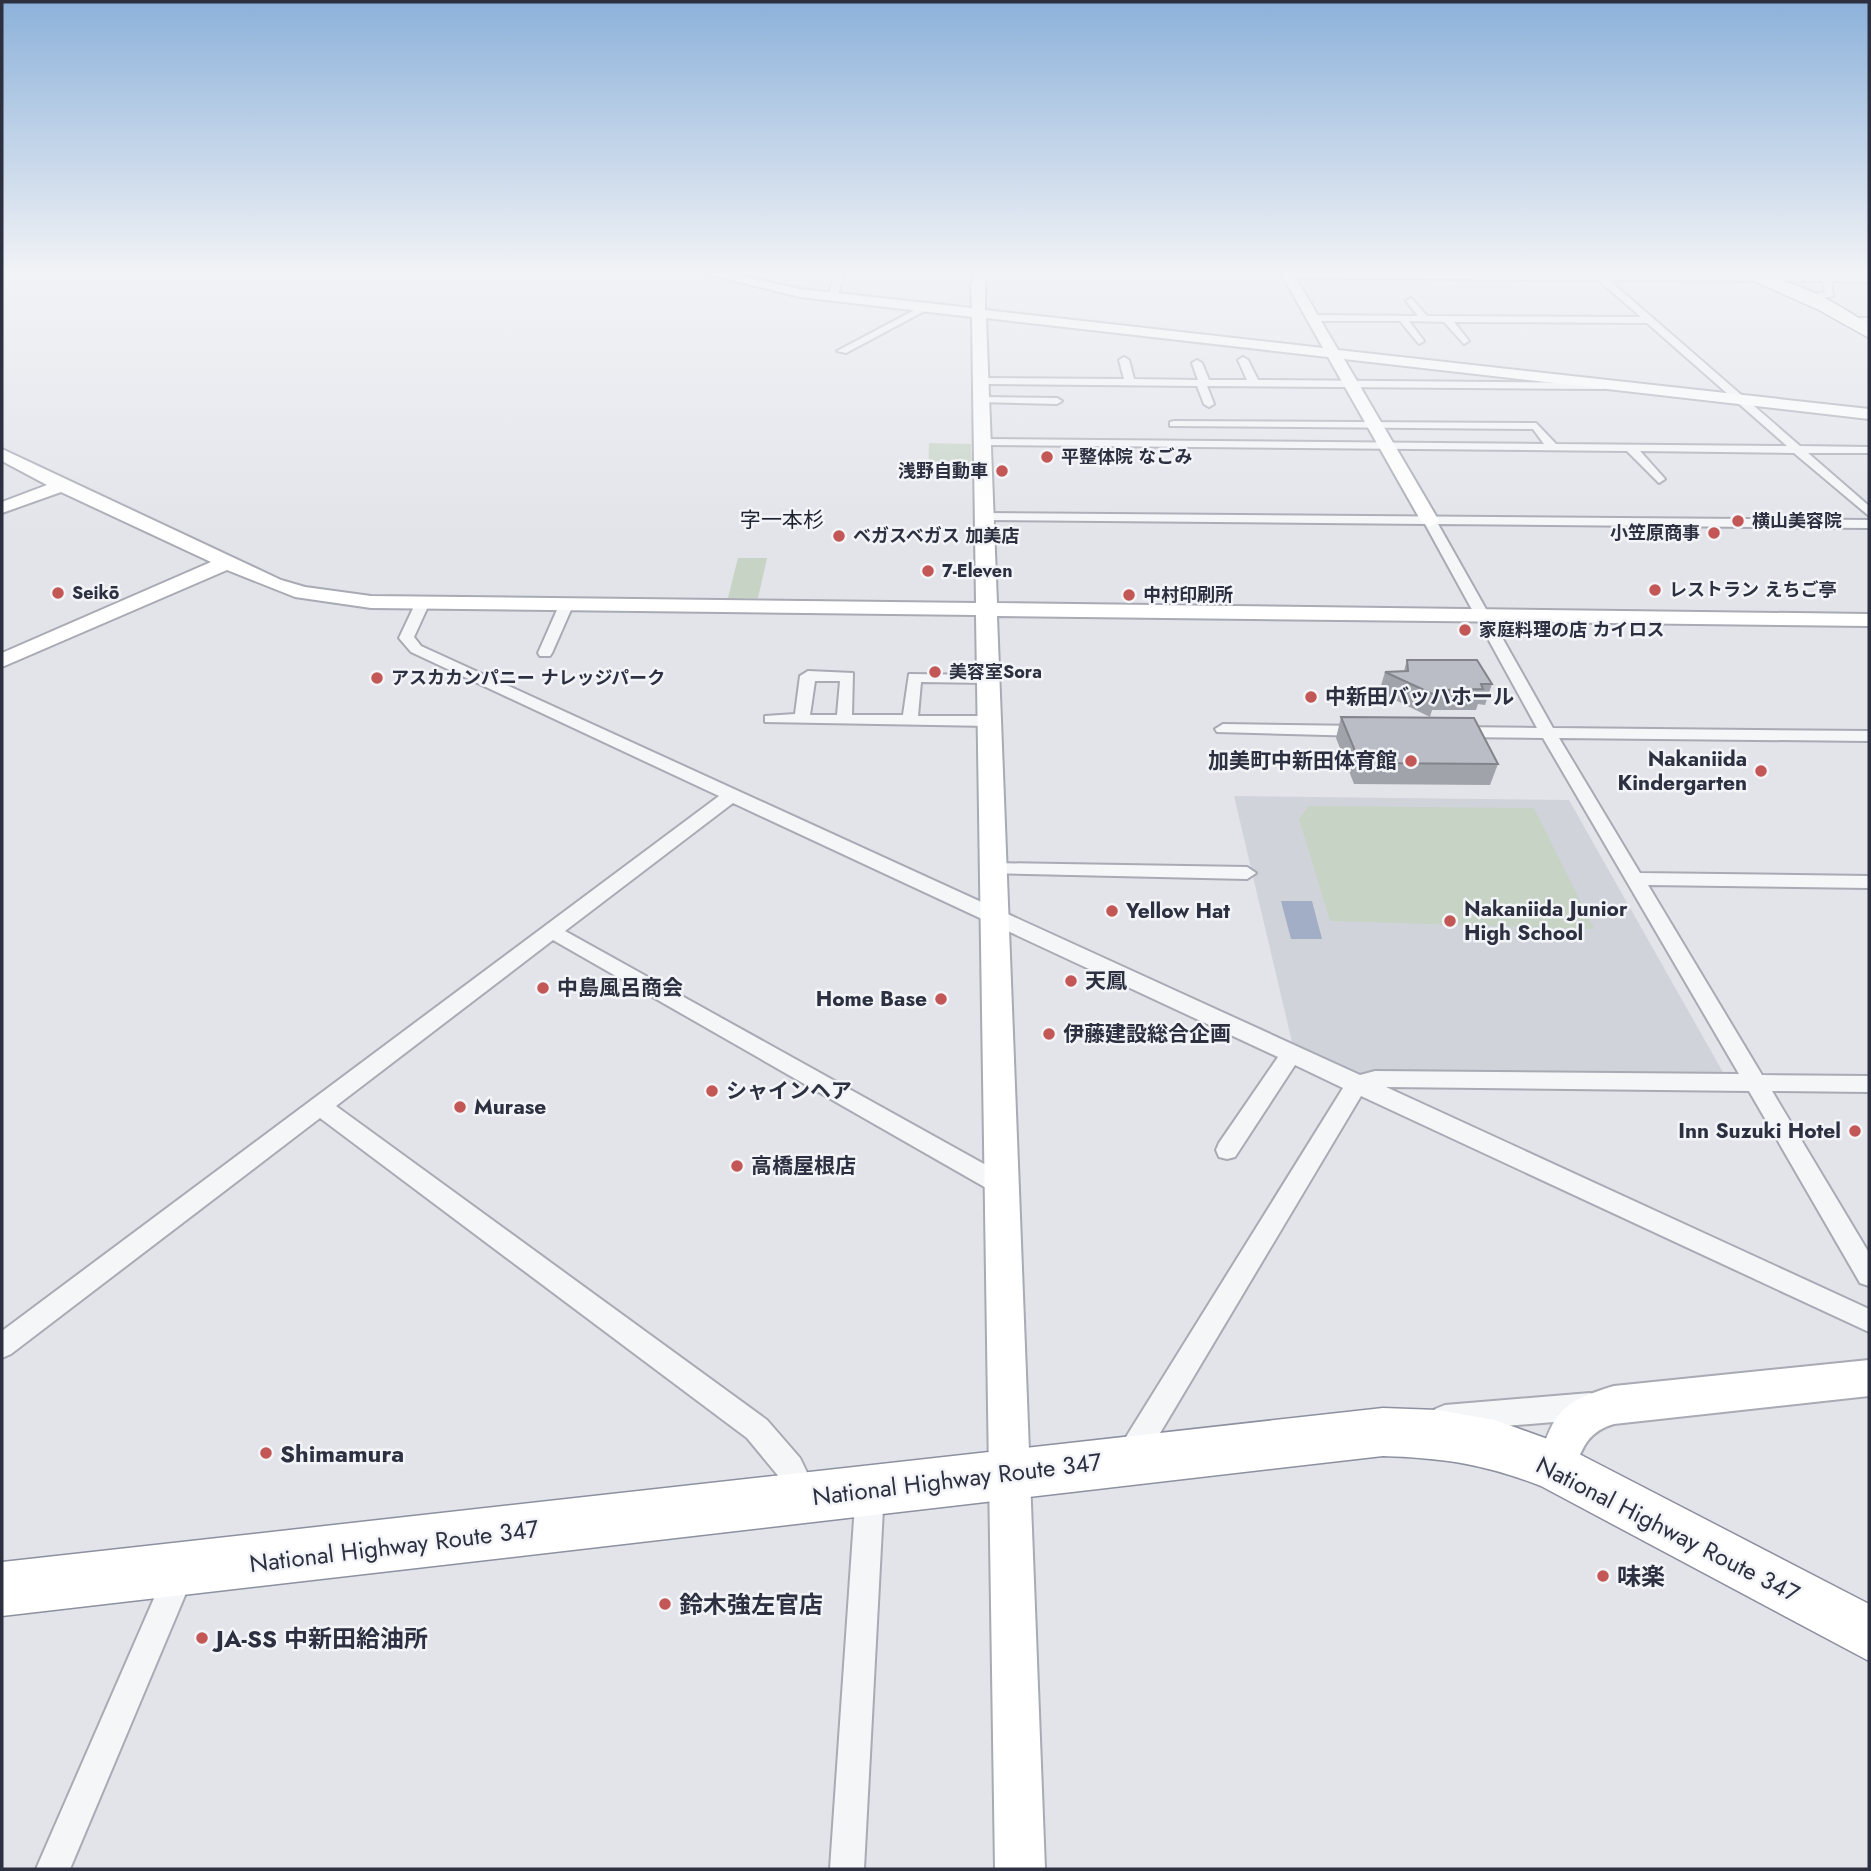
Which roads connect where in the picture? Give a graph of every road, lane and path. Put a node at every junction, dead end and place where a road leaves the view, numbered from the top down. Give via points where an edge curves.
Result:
1 (981, 360) edge
2 (1124, 360) dead end
3 (1243, 360) dead end
4 (1337, 360) edge
5 (1390, 360) edge
6 (1694, 360) edge
7 (1197, 363) dead end
8 (1130, 382) junction
9 (1203, 383) junction
10 (1254, 383) junction
11 (1350, 384) junction
12 (1611, 385) junction
13 (982, 391) junction
14 (1737, 399) junction
15 (1056, 401) dead end
16 (1209, 404) dead end
17 (1869, 414) edge
18 (1174, 424) dead end
19 (1374, 425) junction
20 (983, 442) junction
21 (1386, 446) junction
22 (1552, 446) junction
23 (1629, 447) junction
24 (1794, 448) junction
25 (1869, 450) edge
26 (2, 454) edge
27 (1659, 480) dead end
28 (62, 486) junction
29 (2, 508) edge
30 (1869, 512) edge
31 (984, 517) junction
32 (1430, 521) junction
33 (1869, 524) edge
34 (226, 563) junction
35 (423, 603) junction
36 (567, 603) junction
37 (986, 608) junction
38 (1485, 616) junction
39 (1869, 620) edge
40 (545, 653) dead end
41 (2, 661) edge
42 (988, 678) junction
43 (771, 719) dead end
44 (802, 719) junction
45 (844, 720) junction
46 (911, 720) junction
47 (989, 721) junction
48 (1223, 729) dead end
49 (1373, 731) edge
50 (1440, 731) edge
51 (1549, 732) junction
52 (1869, 736) edge
53 (732, 795) junction
54 (993, 869) junction
55 (1247, 873) dead end
56 (1636, 879) junction
57 (1869, 882) edge
58 (994, 915) junction
59 (551, 932) junction
60 (1291, 1054) junction
61 (1755, 1082) junction
62 (1869, 1084) edge
63 (1356, 1085) junction
64 (319, 1106) junction
65 (1227, 1150) dead end
66 (1003, 1185) junction
67 (1869, 1275) edge
68 (1869, 1321) edge
69 (2, 1346) edge
70 (1869, 1378) edge
71 (1614, 1405) junction
72 (1384, 1432) junction
73 (1130, 1457) junction
74 (1556, 1467) junction
75 (1009, 1471) junction
76 (870, 1490) junction
77 (806, 1498) junction
78 (180, 1572) junction
79 (2, 1589) edge
80 (1869, 1634) edge
81 (53, 1869) edge
82 (848, 1869) edge
83 (1020, 1869) edge

1 - 13 street
2 - 8 street
3 - 10 street
4 - 11 street
5 - 12 street
6 - 14 street
7 - 9 street
8 - 9 street via 1176,378
8 - 13 street
9 - 10 street
9 - 16 street
10 - 11 street via 1298,379
11 - 12 street
11 - 19 street
12 - 14 street
13 - 15 street
13 - 20 street
14 - 17 street
14 - 24 street
18 - 19 street
19 - 21 street
19 - 22 street via 1536,426
20 - 21 street
20 - 31 street
21 - 22 street
21 - 32 street
22 - 23 street
23 - 24 street
23 - 27 street
24 - 25 street
24 - 30 street
26 - 28 street
28 - 29 street
28 - 34 street
31 - 32 street
31 - 37 street
32 - 33 street
32 - 38 street
34 - 35 street via 302,593
34 - 41 street
35 - 36 street
35 - 53 street via 407,631 406,638 416,649
36 - 37 street
36 - 40 street
37 - 38 street
37 - 42 street
38 - 39 street
38 - 51 street
42 - 46 street via 914,677
42 - 47 street
43 - 44 street
44 - 45 street
44 - 45 street via 808,676 848,676
45 - 46 street
46 - 47 street
47 - 54 street
48 - 49 street
50 - 51 street
51 - 52 street
51 - 56 street
53 - 58 street
53 - 59 street
54 - 55 street
54 - 58 street
56 - 57 street
56 - 61 street
58 - 60 street
58 - 66 street
59 - 64 street
59 - 66 street
60 - 63 street
60 - 65 street
61 - 62 street
61 - 63 street via 1375,1080
61 - 67 street
63 - 68 street
63 - 73 street
64 - 69 street
64 - 77 street via 757,1429 790,1468
66 - 75 street
70 - 71 street
71 - 72 street via 1414,1421
71 - 74 street via 1582,1414 1569,1428
72 - 73 highway, National Highway Route 347
72 - 74 highway, National Highway Route 347 via 1438,1434 1495,1444
73 - 75 highway, National Highway Route 347
74 - 80 highway, National Highway Route 347
75 - 76 highway, National Highway Route 347
75 - 83 street
76 - 77 highway, National Highway Route 347
76 - 82 street
77 - 78 highway, National Highway Route 347
78 - 79 highway, National Highway Route 347
78 - 81 street

